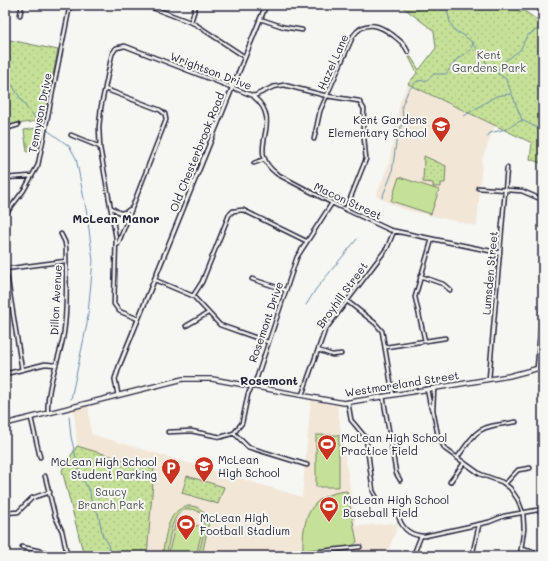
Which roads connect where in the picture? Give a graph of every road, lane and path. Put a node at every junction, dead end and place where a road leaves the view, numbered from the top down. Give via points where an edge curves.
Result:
1 (22, 5) edge
2 (70, 5) edge
3 (145, 5) edge
4 (196, 5) edge
5 (266, 5) edge
6 (20, 16) dead end
7 (260, 19) junction
8 (191, 22) junction
9 (302, 30) dead end
10 (408, 52) dead end
11 (246, 57) junction
12 (233, 87) junction
13 (105, 89) junction
14 (254, 96) junction
15 (327, 96) junction
16 (365, 100) dead end
17 (362, 103) junction
18 (18, 126) dead end
19 (5, 129) edge
20 (72, 134) dead end
21 (314, 139) dead end
22 (100, 148) junction
23 (265, 158) junction
24 (254, 163) dead end
25 (507, 168) dead end
26 (32, 176) junction
27 (5, 178) edge
28 (478, 188) dead end
29 (506, 190) junction
30 (543, 200) edge
31 (332, 203) junction
32 (111, 206) junction
33 (131, 207) junction
34 (346, 209) junction
35 (5, 215) edge
36 (394, 231) junction
37 (61, 234) dead end
38 (432, 239) junction
39 (306, 241) junction
40 (116, 251) junction
41 (500, 253) junction
42 (66, 261) junction
43 (5, 270) edge
44 (420, 276) junction
45 (252, 279) dead end
46 (155, 280) junction
47 (285, 290) junction
48 (450, 290) dead end
49 (193, 296) junction
50 (346, 301) junction
51 (543, 301) edge
52 (208, 313) junction
53 (138, 319) junction
54 (186, 326) dead end
55 (446, 338) dead end
56 (425, 341) junction
57 (268, 342) junction
58 (386, 347) junction
59 (318, 350) junction
60 (341, 354) dead end
61 (56, 365) junction
62 (543, 367) edge
63 (538, 368) junction
64 (22, 370) junction
65 (5, 374) edge
66 (489, 379) junction
67 (252, 385) junction
68 (434, 388) junction
69 (427, 389) junction
70 (118, 395) junction
71 (302, 395) junction
72 (393, 395) junction
73 (383, 396) junction
74 (348, 402) junction
75 (433, 410) junction
76 (48, 413) junction
77 (31, 417) junction
78 (516, 422) dead end
79 (5, 424) edge
80 (168, 432) dead end
81 (234, 433) junction
82 (40, 457) dead end
83 (457, 458) junction
84 (464, 463) junction
85 (307, 465) dead end
86 (530, 468) dead end
87 (45, 476) dead end
88 (400, 480) dead end
89 (450, 482) dead end
90 (505, 484) junction
91 (50, 492) junction
92 (378, 500) dead end
93 (543, 510) edge
94 (5, 513) edge
95 (523, 513) junction
96 (399, 518) dead end
97 (479, 525) junction
98 (421, 536) junction
99 (22, 547) dead end
100 (360, 547) dead end
101 (521, 549) junction
102 (304, 553) dead end
103 (67, 554) dead end
104 (543, 554) edge
105 (44, 556) edge
106 (413, 556) edge
107 (472, 556) edge
108 (520, 556) edge

1 - 6 street
2 - 26 street, Tennyson Drive via 46,127
3 - 8 street
4 - 8 street
5 - 7 street, Old Chesterbrook Road
7 - 9 street via 284,28
7 - 11 street, Old Chesterbrook Road
8 - 11 street
10 - 15 street, Hazel Lane via 403,43 381,27 370,25 362,28 353,36
11 - 12 street, Old Chesterbrook Road
12 - 13 street, Wrightson Drive via 125,46 116,48 112,54
12 - 14 street, Wrightson Drive
12 - 46 street, Old Chesterbrook Road
13 - 22 street via 100,117
13 - 33 street via 165,114 166,121
14 - 15 street, Wrightson Drive via 284,85
14 - 23 street via 263,106 268,119 263,144
15 - 17 street, Wrightson Drive via 356,99
15 - 21 street, Hazel Lane
16 - 17 street
17 - 34 street via 366,159
18 - 19 street
20 - 22 street
22 - 32 street
23 - 24 street
23 - 31 street, Macon Street via 277,174
25 - 29 street, Lumsden Street
26 - 27 street
26 - 35 street, Tennyson Drive
28 - 29 street
29 - 30 street via 526,192
29 - 41 street, Lumsden Street
31 - 34 street, Macon Street
31 - 39 street, Rosemont Drive
32 - 33 street via 114,211 120,213
32 - 40 street
33 - 40 street
34 - 36 street, Macon Street
36 - 38 street, Macon Street
36 - 50 street, Broyhill Street via 386,248
37 - 42 street, Dillon Avenue via 65,242
38 - 41 street, Macon Street
38 - 44 street
39 - 47 street, Rosemont Drive via 295,260
39 - 49 street via 243,210 233,211 229,215 202,282
40 - 53 street via 114,304 119,311
41 - 66 street, Lumsden Street
42 - 43 street
42 - 61 street, Dillon Avenue via 64,330
43 - 64 street
44 - 48 street via 443,284
44 - 56 street via 415,302
45 - 47 street
46 - 49 street
46 - 53 street, Old Chesterbrook Road
47 - 57 street, Rosemont Drive
49 - 52 street
50 - 58 street via 379,327
50 - 59 street, Broyhill Street via 328,326
51 - 63 street
52 - 54 street
52 - 57 street via 220,325
53 - 70 street, Old Chesterbrook Road via 116,375
55 - 56 street
56 - 58 street
57 - 67 street, Rosemont Drive
58 - 72 street
59 - 60 street via 332,355
59 - 71 street, Broyhill Street
61 - 64 street via 45,364
61 - 76 street, Dillon Avenue via 47,396
62 - 63 main road, Westmoreland Street
63 - 66 main road, Westmoreland Street
64 - 65 street
66 - 68 main road, Westmoreland Street
67 - 70 main road, Westmoreland Street via 209,378 189,379
67 - 71 main road, Westmoreland Street
67 - 81 street, Rosemont Drive via 242,423
68 - 69 main road, Westmoreland Street
68 - 75 street
69 - 72 main road, Westmoreland Street
69 - 75 street
70 - 76 main road, Westmoreland Street
71 - 74 main road, Westmoreland Street via 334,402
72 - 73 main road, Westmoreland Street
73 - 74 main road, Westmoreland Street
73 - 88 street via 396,473
74 - 92 street via 351,420 366,438 373,491
75 - 83 street via 439,440 445,449
76 - 77 main road, Westmoreland Street
77 - 79 main road, Westmoreland Street
77 - 82 street
78 - 83 street via 481,429 474,434
80 - 81 street via 191,431 221,438
81 - 85 street via 248,447
83 - 84 street
84 - 89 street
84 - 90 street via 480,474 498,479
86 - 90 street via 518,470
87 - 91 street
90 - 95 street via 514,494
91 - 94 street via 32,498 18,512
91 - 103 street
93 - 95 street
95 - 97 street via 504,516
95 - 101 street
96 - 98 street via 406,529
97 - 98 street
97 - 107 street
98 - 106 street
99 - 105 street via 45,552
100 - 102 street
101 - 104 street
101 - 108 street

